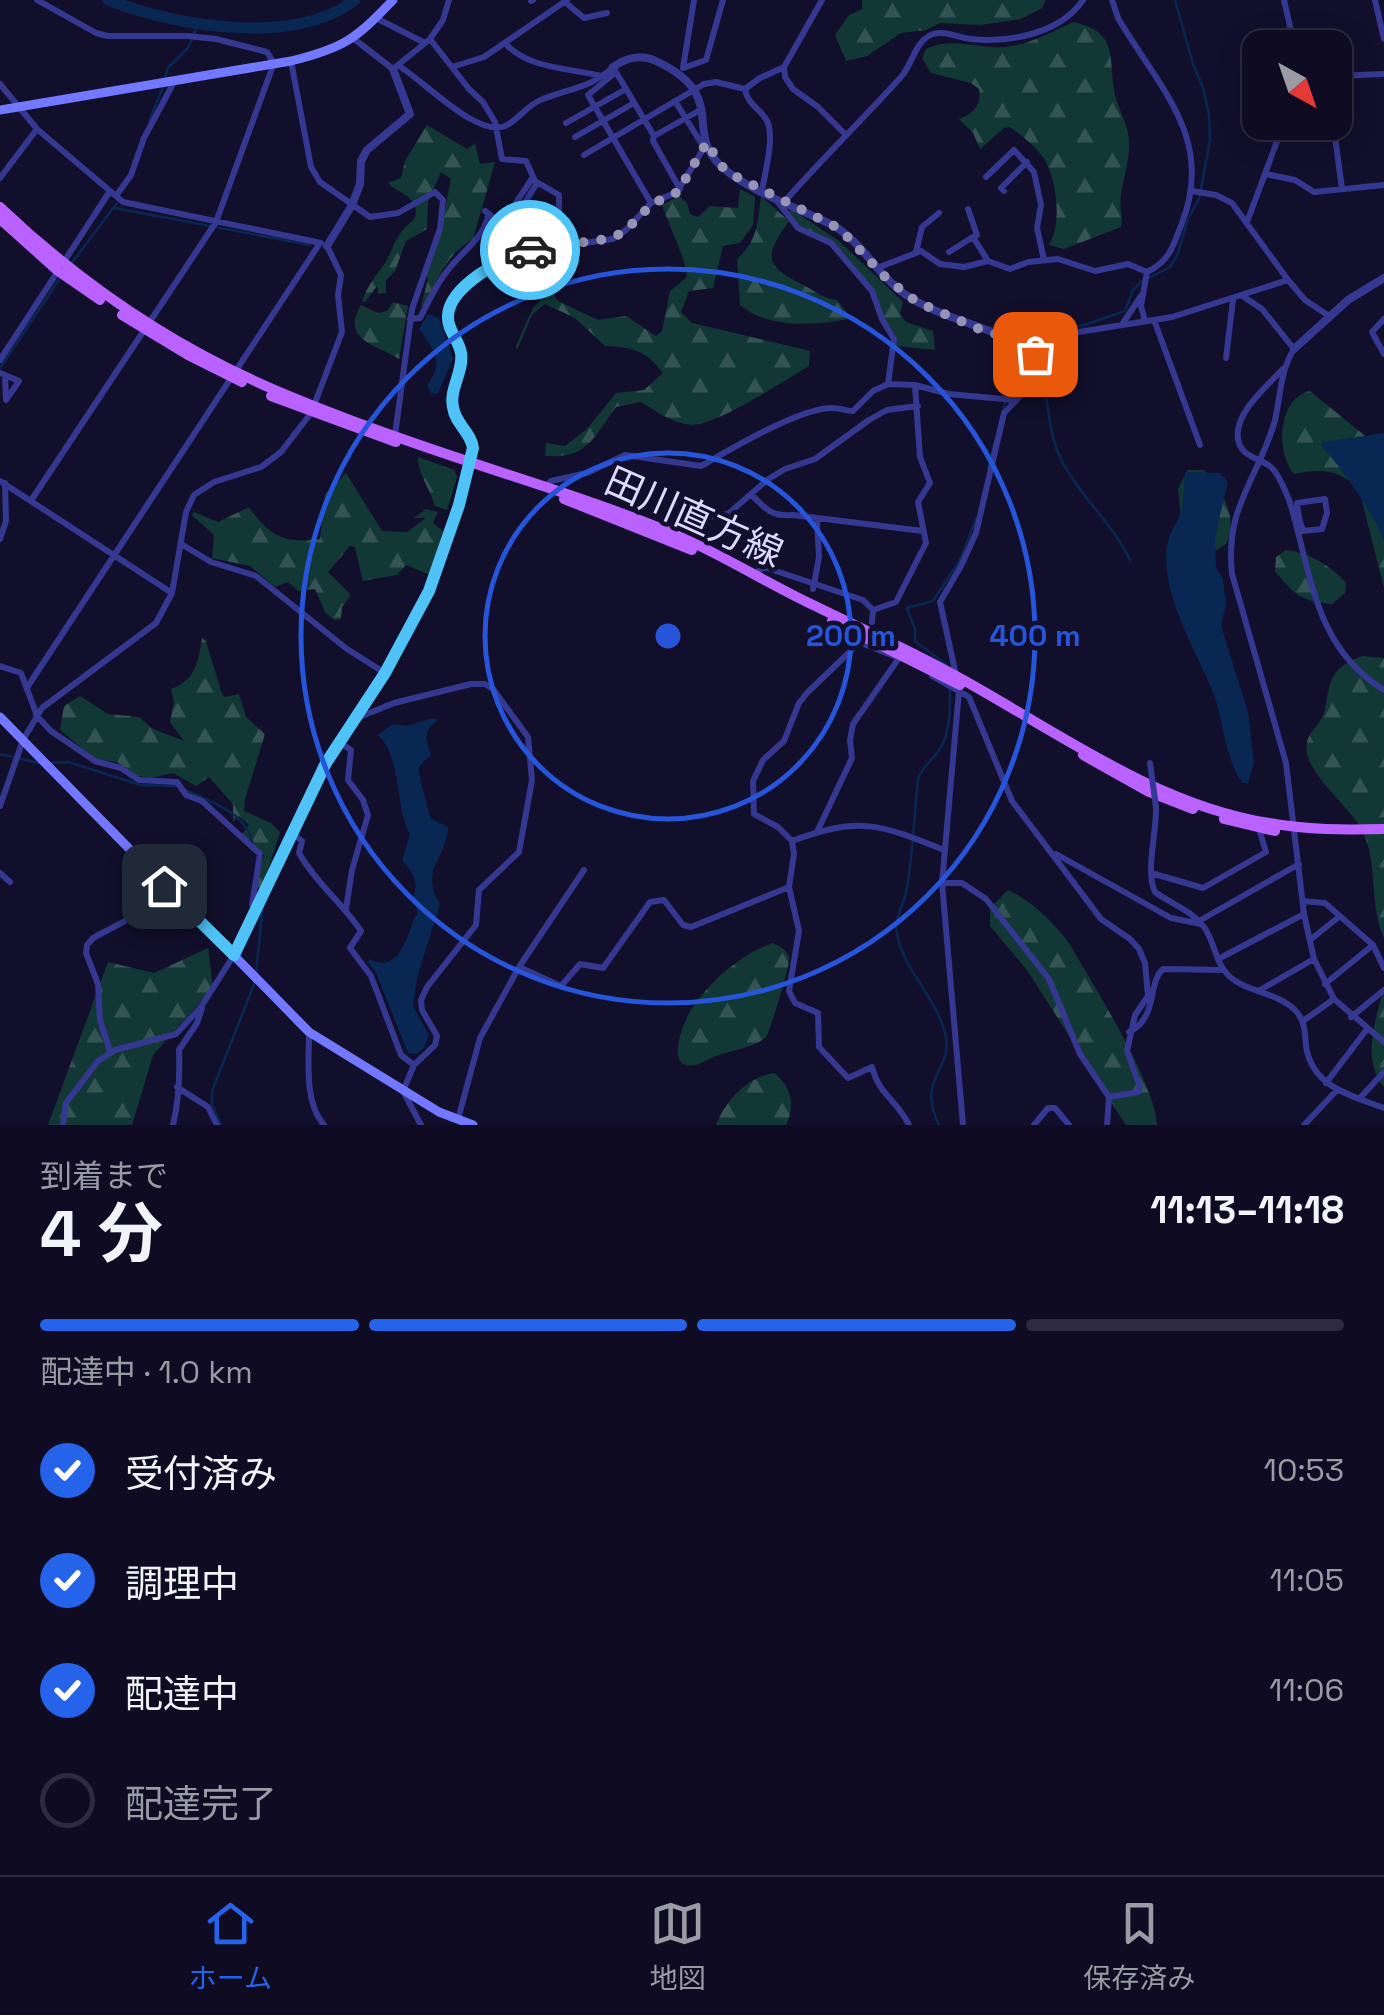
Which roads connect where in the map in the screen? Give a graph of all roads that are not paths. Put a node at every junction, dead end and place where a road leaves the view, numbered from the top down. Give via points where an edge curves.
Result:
1 (37, 0) edge
2 (393, 0) edge
3 (449, 0) edge
4 (694, 0) edge
5 (723, 0) edge
6 (822, 0) edge
7 (1083, 0) edge
8 (1112, 0) edge
9 (1284, 0) edge
10 (1374, 0) edge
11 (564, 1) edge
12 (606, 13) dead end
13 (376, 18) junction
14 (1291, 30) edge
15 (354, 39) junction
16 (1384, 39) edge
17 (427, 41) junction
18 (505, 43) junction
19 (292, 61) junction
20 (274, 63) junction
21 (396, 67) junction
22 (452, 67) junction
23 (784, 67) junction
24 (615, 69) junction
25 (682, 71) junction
26 (1384, 74) edge
27 (1352, 75) edge
28 (602, 77) junction
29 (174, 81) junction
30 (0, 84) edge
31 (626, 89) junction
32 (695, 90) junction
33 (745, 90) junction
34 (675, 102) junction
35 (634, 103) junction
36 (16, 106) junction
37 (594, 106) junction
38 (702, 109) junction
39 (0, 110) edge
40 (685, 118) junction
41 (644, 119) junction
42 (603, 122) junction
43 (566, 123) dead end
44 (496, 128) junction
45 (37, 129) junction
46 (845, 134) junction
47 (654, 136) junction
48 (575, 137) dead end
49 (612, 139) junction
50 (1279, 140) edge
51 (1335, 140) edge
52 (704, 143) junction
53 (584, 156) dead end
54 (1028, 162) junction
55 (1266, 174) junction
56 (986, 177) dead end
57 (0, 178) edge
58 (535, 179) junction
59 (1384, 185) edge
60 (680, 189) junction
61 (1342, 189) junction
62 (762, 191) junction
63 (1004, 191) dead end
64 (1197, 192) junction
65 (113, 193) junction
66 (774, 196) junction
67 (784, 202) junction
68 (352, 204) junction
69 (652, 204) junction
70 (0, 208) edge
71 (968, 209) dead end
72 (939, 212) dead end
73 (0, 218) edge
74 (216, 222) junction
75 (1247, 223) junction
76 (973, 237) junction
77 (531, 239) dead end
78 (325, 244) junction
79 (560, 244) junction
80 (948, 252) dead end
81 (916, 253) junction
82 (1044, 260) junction
83 (988, 261) junction
84 (60, 268) junction
85 (877, 268) junction
86 (1384, 278) edge
87 (1146, 280) junction
88 (1288, 280) junction
89 (1244, 297) junction
90 (1232, 300) junction
91 (1329, 316) junction
92 (410, 319) junction
93 (1384, 319) edge
94 (1150, 321) junction
95 (1122, 325) junction
96 (146, 327) junction
97 (1294, 348) junction
98 (1033, 352) junction
99 (1384, 354) edge
100 (1226, 358) dead end
101 (0, 360) edge
102 (1283, 369) junction
103 (233, 374) junction
104 (888, 384) junction
105 (915, 384) junction
106 (1016, 400) junction
107 (918, 406) junction
108 (313, 409) junction
109 (395, 434) junction
110 (1200, 445) dead end
111 (1258, 460) junction
112 (469, 464) junction
113 (3, 481) edge
114 (545, 487) junction
115 (752, 494) junction
116 (32, 500) junction
117 (1297, 518) junction
118 (816, 520) junction
119 (923, 531) junction
120 (674, 534) junction
121 (0, 539) edge
122 (181, 544) junction
123 (116, 555) junction
124 (754, 574) junction
125 (172, 593) junction
126 (810, 604) junction
127 (874, 610) junction
128 (872, 622) dead end
129 (899, 658) junction
130 (0, 666) edge
131 (385, 673) junction
132 (956, 676) junction
133 (28, 686) junction
134 (1384, 690) edge
135 (959, 691) junction
136 (36, 714) junction
137 (0, 716) edge
138 (357, 718) junction
139 (22, 740) junction
140 (338, 742) junction
141 (1150, 763) dead end
142 (0, 806) edge
143 (1259, 829) junction
144 (1296, 830) junction
145 (817, 832) junction
146 (1384, 832) edge
147 (292, 833) junction
148 (792, 841) junction
149 (944, 850) junction
150 (1054, 853) junction
151 (1299, 864) junction
152 (584, 870) dead end
153 (0, 873) edge
154 (1150, 873) junction
155 (10, 882) dead end
156 (942, 883) junction
157 (164, 886) junction
158 (789, 887) junction
159 (1303, 902) junction
160 (255, 908) junction
161 (346, 909) junction
162 (1304, 914) junction
163 (1340, 916) junction
164 (1200, 923) junction
165 (1310, 940) junction
166 (1373, 945) junction
167 (234, 955) junction
168 (1314, 959) junction
169 (1218, 960) junction
170 (519, 968) junction
171 (1384, 968) edge
172 (1224, 970) junction
173 (1325, 984) junction
174 (1260, 990) junction
175 (1384, 990) edge
176 (1334, 998) junction
177 (201, 1007) junction
178 (1351, 1017) junction
179 (1303, 1020) junction
180 (1366, 1029) junction
181 (308, 1032) junction
182 (1129, 1032) junction
183 (1384, 1041) edge
184 (110, 1052) junction
185 (414, 1066) junction
186 (1384, 1072) edge
187 (1326, 1083) junction
188 (176, 1086) junction
189 (1337, 1090) junction
190 (402, 1092) junction
191 (1110, 1097) junction
192 (1359, 1099) junction
193 (1384, 1108) edge
194 (458, 1120) junction
195 (63, 1125) edge
196 (173, 1125) edge
197 (216, 1125) edge
198 (324, 1125) edge
199 (421, 1125) edge
200 (474, 1125) edge
201 (910, 1125) edge
202 (962, 1125) edge
203 (1034, 1125) edge
204 (1069, 1125) edge
205 (1106, 1125) edge
206 (1304, 1125) edge

1 - 20 street via 96,34 216,39 267,52
2 - 13 main road
3 - 17 street
4 - 25 street
5 - 25 street via 706,60
6 - 23 street
7 - 46 street via 1056,23 1020,37 929,36 904,73
8 - 64 street via 1186,132
9 - 14 street
10 - 16 street
11 - 12 street via 584,18
11 - 18 street
13 - 15 main road
13 - 17 street
15 - 19 main road
15 - 21 street
17 - 21 street
17 - 22 street
18 - 22 street via 484,58
18 - 28 street via 543,66
19 - 20 main road
19 - 68 street via 312,168 320,182
20 - 29 main road
20 - 74 street
21 - 44 street via 420,78 468,119
21 - 68 street via 410,114 367,150
22 - 44 street
23 - 33 street
23 - 46 street via 793,90
24 - 25 street via 625,60 648,58
24 - 28 street
24 - 31 street
24 - 37 street via 588,95
25 - 32 street
26 - 27 street
28 - 44 street via 540,100
29 - 36 main road
29 - 65 street via 130,175
30 - 36 street
31 - 35 street
31 - 37 street
32 - 33 street via 716,82
32 - 34 street
32 - 38 street
33 - 62 street via 770,129
34 - 40 street
34 - 41 street
35 - 41 street
35 - 42 street
36 - 39 main road
36 - 45 street
37 - 42 street
37 - 43 street
38 - 40 street
38 - 52 street
40 - 47 street
40 - 52 street
41 - 47 street
41 - 49 street
42 - 48 street
42 - 49 street
44 - 58 street via 502,159 526,161
45 - 57 street
45 - 65 street
46 - 67 street
47 - 60 street
49 - 53 street
49 - 69 street
50 - 55 street
51 - 61 street
52 - 60 street
52 - 62 street via 720,165
54 - 56 street via 1014,150
54 - 63 street
54 - 82 street via 1041,206 1037,228
55 - 61 street via 1314,192
55 - 75 street
58 - 77 street via 512,224
58 - 79 street via 561,200
58 - 92 street via 502,224 487,213 479,240 445,273 420,318
59 - 61 street
60 - 69 street
62 - 66 street
64 - 75 street via 1232,203
64 - 87 street via 1166,260
65 - 74 street via 123,202
65 - 84 street
66 - 67 street
66 - 104 street via 798,228 831,243 872,291 894,339
67 - 85 street via 840,229
68 - 78 street
68 - 92 street via 370,217 398,213 435,192 441,196 440,229
69 - 79 street via 613,238
70 - 84 main road, 田川直方線
71 - 76 street
72 - 81 street via 922,227
73 - 84 main road, 田川直方線
74 - 78 street
74 - 96 street
75 - 88 street
76 - 80 street
76 - 83 street
78 - 103 street
78 - 108 street via 341,275 342,332
79 - 112 street via 495,264 452,300 448,316 461,354 452,401 472,437
81 - 83 street via 952,266
81 - 85 street
82 - 83 street via 1010,269
82 - 87 street via 1072,261 1094,271 1133,264
84 - 96 main road, 田川直方線
84 - 101 street
85 - 98 street via 917,302
86 - 91 street
87 - 94 street via 1142,306
87 - 95 street
88 - 89 street
88 - 91 street
89 - 90 street
89 - 97 street
90 - 94 street
90 - 100 street
91 - 97 street
92 - 109 street
93 - 99 street via 1372,332
94 - 95 street
94 - 110 street
95 - 98 street via 1054,336
96 - 103 main road, 田川直方線
96 - 116 street
97 - 102 street
98 - 106 street via 1028,388
102 - 111 street via 1276,418
102 - 111 street via 1258,395 1238,435 1244,452
103 - 108 main road, 田川直方線
103 - 123 street
104 - 105 street
104 - 114 street via 853,411 832,407 790,420 701,466 626,456
105 - 106 street
105 - 107 street
106 - 132 street via 1004,413 976,533 940,602
107 - 115 street via 887,410
107 - 119 street via 920,456 930,484 918,502
108 - 109 main road, 田川直方線
108 - 112 main road, 田川直方線
108 - 122 street via 261,467 194,495
109 - 112 main road, 田川直方線
111 - 117 street via 1281,481
111 - 144 street via 1232,524 1232,574 1286,764
112 - 114 main road, 田川直方線
112 - 131 street via 429,591
112 - 143 main road, 田川直方線 via 665,537 956,684 1147,791
113 - 116 street
113 - 121 street via 6,521
114 - 120 main road, 田川直方線
115 - 118 street via 773,515
115 - 120 street via 728,514 684,521
116 - 123 street
117 - 117 street via 1304,531 1322,529 1325,499 1297,503
117 - 134 street via 1326,626 1360,675
118 - 119 street
118 - 126 street, bridge via 819,557
119 - 127 street via 926,543 896,602
120 - 124 main road, 田川直方線
122 - 125 street
122 - 131 street via 256,576
123 - 125 street
123 - 133 street
124 - 126 main road, 田川直方線
124 - 127 street via 764,567 863,600
125 - 136 street via 156,623
126 - 132 main road, 田川直方線
127 - 128 street
129 - 135 street
129 - 145 street via 853,724 852,758
129 - 148 street via 862,641 807,692 784,742 756,770 754,814
130 - 133 street via 21,673
131 - 138 street
132 - 144 main road, 田川直方線 via 1146,782 1225,813
133 - 136 street
135 - 149 street
135 - 150 street via 969,697 1012,801
136 - 139 street
136 - 160 street via 94,761 140,780 177,782 202,801 260,854
137 - 139 main road
138 - 140 street
138 - 185 street via 485,684 531,748 520,852 479,890 476,925 427,987 422,1010 436,1036
139 - 142 street
139 - 157 main road
140 - 147 street
140 - 161 street via 352,750 348,780 368,815
141 - 154 street, bridge via 1156,807
143 - 144 main road, 田川直方線
143 - 154 street via 1266,852 1204,888
144 - 146 main road, 田川直方線
144 - 151 street
145 - 148 street
145 - 149 street via 868,825
147 - 160 street
147 - 161 street via 302,842 300,853 312,875
148 - 158 street
149 - 156 street
150 - 164 street via 1172,918
150 - 182 street via 1101,919 1139,949 1148,996
151 - 159 street
151 - 164 street
152 - 170 street
153 - 155 street
154 - 164 street via 1155,892
156 - 191 street via 962,884 986,899 1049,978 1080,1054
156 - 202 street
157 - 167 main road
157 - 184 street via 148,888 124,922 87,945
158 - 170 street via 691,928 664,900 650,902 603,968 580,964 560,986
158 - 201 street via 799,930 791,997 818,1013 820,1046 848,1078 872,1067 877,1086
159 - 162 street
159 - 163 street via 1325,903
160 - 167 street
161 - 185 street via 361,930 350,948 372,976 401,1055
162 - 165 street
162 - 169 street
163 - 165 street
163 - 166 street
164 - 169 street
165 - 168 street
166 - 171 street
166 - 173 street
167 - 177 street
167 - 181 main road
168 - 173 street
168 - 174 street
169 - 172 street
170 - 194 street via 480,1038
172 - 174 street
172 - 182 street via 1163,970 1151,1007
173 - 176 street
174 - 179 street
175 - 178 street
176 - 178 street
176 - 179 street
177 - 184 street via 176,1034
177 - 188 street via 178,1050
178 - 180 street
179 - 187 street via 1309,1062
180 - 183 street
180 - 187 street
181 - 190 main road
181 - 198 street via 311,1097
182 - 191 street via 1127,1051 1140,1087
184 - 195 street via 66,1103
185 - 190 street
186 - 192 street
187 - 189 street
188 - 196 street
188 - 197 street via 208,1107
189 - 192 street
189 - 206 street
190 - 194 main road
190 - 199 street
191 - 205 street
192 - 193 street
194 - 200 main road
203 - 204 street via 1048,1108

